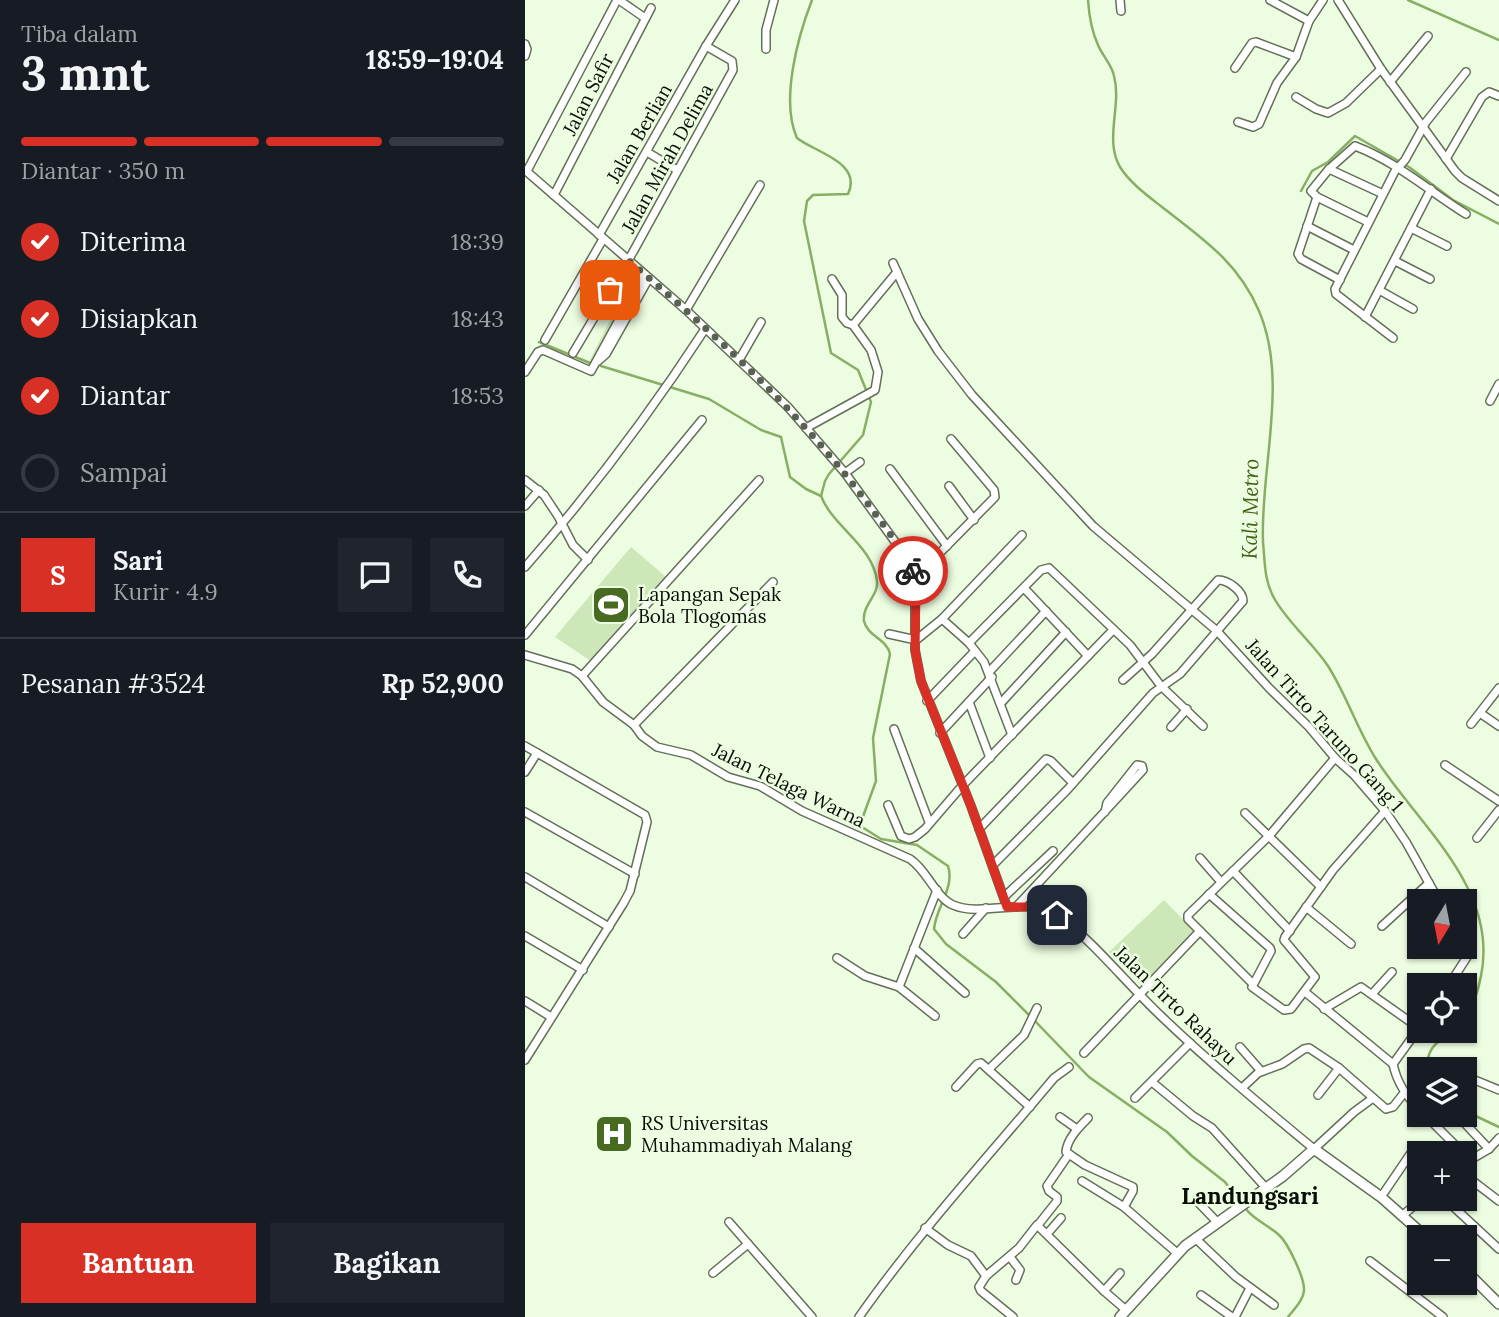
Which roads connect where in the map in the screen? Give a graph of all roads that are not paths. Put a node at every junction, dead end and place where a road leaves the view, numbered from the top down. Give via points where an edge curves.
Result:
1 (618, 0) edge
2 (724, 0) edge
3 (774, 0) edge
4 (1119, 0) edge
5 (1272, 0) edge
6 (1323, 0) edge
7 (1338, 0) edge
8 (734, 2) edge
9 (651, 8) dead end
10 (1121, 11) dead end
11 (645, 18) junction
12 (1309, 21) junction
13 (1428, 36) dead end
14 (525, 44) edge
15 (706, 46) junction
16 (766, 49) dead end
17 (526, 55) edge
18 (1296, 57) junction
19 (1235, 68) dead end
20 (1381, 69) junction
21 (1466, 72) dead end
22 (1390, 82) junction
23 (1499, 96) edge
24 (1296, 97) dead end
25 (1238, 122) dead end
26 (1424, 126) junction
27 (647, 152) junction
28 (1446, 159) junction
29 (1402, 164) junction
30 (1329, 169) junction
31 (526, 170) edge
32 (677, 170) junction
33 (760, 185) dead end
34 (1431, 189) junction
35 (1383, 194) junction
36 (554, 195) junction
37 (1317, 197) junction
38 (1499, 201) edge
39 (1467, 214) dead end
40 (1368, 222) junction
41 (1307, 226) junction
42 (1411, 228) junction
43 (601, 237) junction
44 (1447, 246) dead end
45 (1354, 250) junction
46 (628, 260) junction
47 (1395, 261) junction
48 (894, 263) dead end
49 (897, 272) junction
50 (647, 276) junction
51 (832, 279) dead end
52 (1430, 279) dead end
53 (1340, 280) junction
54 (1379, 290) junction
55 (1413, 309) dead end
56 (686, 310) junction
57 (1365, 317) junction
58 (761, 322) dead end
59 (853, 325) junction
60 (705, 329) junction
61 (1393, 338) dead end
62 (545, 340) dead end
63 (573, 353) dead end
64 (739, 360) junction
65 (525, 372) edge
66 (1499, 384) edge
67 (1490, 401) dead end
68 (702, 420) dead end
69 (806, 428) junction
70 (951, 439) dead end
71 (860, 462) dead end
72 (890, 469) dead end
73 (843, 470) junction
74 (525, 480) edge
75 (759, 480) dead end
76 (949, 486) dead end
77 (539, 490) junction
78 (525, 506) edge
79 (974, 520) junction
80 (562, 525) junction
81 (1022, 534) dead end
82 (947, 546) junction
83 (588, 560) junction
84 (525, 567) edge
85 (915, 578) junction
86 (773, 582) dead end
87 (1024, 588) junction
88 (1193, 610) junction
89 (1046, 611) junction
90 (942, 619) junction
91 (1112, 630) junction
92 (1217, 631) junction
93 (1066, 632) junction
94 (889, 634) dead end
95 (525, 635) edge
96 (916, 640) junction
97 (969, 643) junction
98 (975, 650) junction
99 (525, 655) edge
100 (1088, 656) junction
101 (1143, 660) junction
102 (991, 674) junction
103 (582, 676) junction
104 (1123, 680) dead end
105 (1161, 686) junction
106 (1499, 688) edge
107 (927, 701) junction
108 (969, 702) junction
109 (1000, 703) junction
110 (1187, 709) junction
111 (1480, 713) junction
112 (1471, 724) dead end
113 (634, 725) junction
114 (1203, 726) dead end
115 (1499, 726) edge
116 (1171, 727) dead end
117 (894, 729) dead end
118 (940, 733) junction
119 (1013, 735) junction
120 (525, 746) edge
121 (537, 753) junction
122 (990, 758) junction
123 (1335, 758) junction
124 (1445, 765) dead end
125 (525, 772) edge
126 (1073, 783) junction
127 (962, 786) junction
128 (1499, 801) edge
129 (887, 805) dead end
130 (1499, 810) edge
131 (1385, 811) junction
132 (525, 812) edge
133 (1105, 812) junction
134 (1245, 813) dead end
135 (929, 822) junction
136 (979, 829) junction
137 (1269, 836) junction
138 (1477, 838) dead end
139 (1053, 851) dead end
140 (1200, 858) dead end
141 (993, 865) junction
142 (1233, 871) junction
143 (635, 874) junction
144 (525, 877) edge
145 (1221, 882) junction
146 (1429, 883) junction
147 (1321, 887) junction
148 (1432, 889) edge
149 (938, 891) junction
150 (1209, 894) junction
151 (1004, 897) junction
152 (1012, 907) junction
153 (1306, 907) junction
154 (986, 908) junction
155 (1382, 926) dead end
156 (610, 927) junction
157 (1201, 931) junction
158 (1290, 931) junction
159 (963, 934) dead end
160 (525, 936) edge
161 (1351, 944) dead end
162 (914, 948) junction
163 (837, 958) dead end
164 (583, 970) junction
165 (1392, 972) dead end
166 (1253, 984) junction
167 (899, 987) junction
168 (1305, 992) junction
169 (965, 993) dead end
170 (1140, 994) junction
171 (1372, 994) junction
172 (525, 1001) edge
173 (1325, 1009) junction
174 (1036, 1011) dead end
175 (935, 1016) dead end
176 (551, 1017) junction
177 (1407, 1019) edge
178 (1190, 1043) junction
179 (1408, 1043) edge
180 (1240, 1047) dead end
181 (1084, 1053) dead end
182 (525, 1060) edge
183 (1393, 1064) junction
184 (1069, 1067) dead end
185 (1339, 1068) junction
186 (989, 1069) junction
187 (1261, 1071) junction
188 (1477, 1081) edge
189 (1152, 1082) junction
190 (955, 1087) dead end
191 (1242, 1088) junction
192 (1499, 1090) edge
193 (1404, 1093) junction
194 (1318, 1095) dead end
195 (1407, 1096) edge
196 (1135, 1098) dead end
197 (1373, 1098) junction
198 (1030, 1107) junction
199 (1060, 1117) dead end
200 (1087, 1118) dead end
201 (1436, 1127) edge
202 (1468, 1127) edge
203 (1077, 1129) junction
204 (1499, 1138) edge
205 (1449, 1141) edge
206 (1314, 1149) junction
207 (1489, 1149) junction
208 (1069, 1154) junction
209 (1477, 1154) edge
210 (1407, 1159) edge
211 (1082, 1181) dead end
212 (1477, 1184) edge
213 (1266, 1188) junction
214 (1381, 1197) junction
215 (1497, 1199) edge
216 (1195, 1200) dead end
217 (1124, 1206) junction
218 (1408, 1211) edge
219 (1458, 1211) edge
220 (1403, 1215) junction
221 (1061, 1218) dead end
222 (729, 1222) dead end
223 (1218, 1223) junction
224 (1038, 1225) junction
225 (1413, 1225) edge
226 (925, 1228) junction
227 (1047, 1234) junction
228 (1195, 1238) junction
229 (748, 1244) junction
230 (1499, 1249) edge
231 (1177, 1253) junction
232 (1010, 1257) junction
233 (1370, 1261) dead end
234 (713, 1273) dead end
235 (1121, 1273) dead end
236 (986, 1276) junction
237 (1016, 1280) dead end
238 (1477, 1282) edge
239 (1250, 1288) junction
240 (1104, 1290) junction
241 (1201, 1295) dead end
242 (1499, 1304) edge
243 (1274, 1305) dead end
244 (1123, 1313) edge
245 (812, 1317) edge
246 (859, 1317) edge
247 (1013, 1317) edge
248 (1234, 1317) edge
249 (1443, 1317) edge

1 - 11 street
1 - 31 street
2 - 8 street
3 - 16 street
4 - 10 street
5 - 12 street
6 - 12 street
7 - 20 street
8 - 15 street, Jalan Berlian
9 - 11 street, Jalan Safir
11 - 36 street, Jalan Safir
12 - 18 street
13 - 22 street
14 - 17 street
15 - 27 street, Jalan Berlian
15 - 32 street, Jalan Mirah Delima via 732,61 733,70
18 - 19 street via 1252,43
18 - 25 street via 1277,83 1259,124 1253,127
20 - 22 street
20 - 24 street via 1346,103 1328,113
21 - 26 street
22 - 26 street
23 - 28 street via 1489,92 1482,97
26 - 28 street
26 - 29 street
27 - 32 street
27 - 43 street, Jalan Berlian
28 - 38 street via 1462,178
29 - 30 street via 1355,146
29 - 34 street
29 - 35 street
30 - 35 street
30 - 37 street via 1312,188
31 - 36 street
32 - 46 street, Jalan Mirah Delima
33 - 56 street
34 - 39 street
34 - 42 street
35 - 40 street
36 - 43 street
37 - 40 street
37 - 41 street
40 - 45 street
41 - 45 street
41 - 53 street via 1299,256
42 - 44 street
42 - 47 street
43 - 46 street
43 - 62 street, Jalan Berlian
45 - 53 street
46 - 50 street
46 - 63 street, Jalan Mirah Delima
47 - 52 street
47 - 54 street
48 - 49 street, Jalan Tirto Taruno Gang 1
49 - 59 street
49 - 88 street, Jalan Tirto Taruno Gang 1 via 923,327 972,394 1093,526
50 - 56 street
50 - 65 street via 606,354 591,371 543,350
51 - 59 street via 842,295 842,317
53 - 57 street via 1336,294
54 - 55 street
54 - 57 street
56 - 60 street
57 - 61 street
58 - 64 street
59 - 69 street via 875,360 875,390
60 - 64 street
60 - 80 street via 669,385
64 - 69 street
66 - 67 street
68 - 83 street
69 - 73 street
70 - 79 street via 995,493
71 - 73 street
72 - 82 street
73 - 85 street via 896,543
74 - 77 street
75 - 103 street
76 - 79 street
77 - 78 street
77 - 80 street
79 - 82 street
80 - 83 street
80 - 84 street
81 - 90 street
82 - 85 street
83 - 95 street
85 - 96 street
86 - 113 street
87 - 89 street
87 - 91 street via 1049,568
87 - 97 street
88 - 92 street, Jalan Tirto Taruno Gang 1
88 - 92 street via 1218,580 1241,593 1243,601
88 - 101 street
89 - 93 street
89 - 102 street
90 - 96 street
90 - 97 street
91 - 100 street
91 - 101 street
92 - 105 street via 1180,674
92 - 123 street, Jalan Tirto Taruno Gang 1
93 - 100 street
93 - 109 street
94 - 96 street
96 - 107 street
97 - 98 street
98 - 102 street
98 - 107 street
99 - 103 street, Jalan Telaga Warna via 565,666
100 - 119 street
101 - 104 street
101 - 105 street
102 - 108 street
102 - 109 street
103 - 113 street, Jalan Telaga Warna via 603,702
105 - 110 street
105 - 126 street
106 - 111 street
107 - 118 street
108 - 118 street
108 - 122 street
109 - 119 street
110 - 114 street
110 - 116 street
111 - 112 street
111 - 115 street
113 - 149 street, Jalan Telaga Warna via 657,747 691,755 728,777 761,786 802,811 910,859
117 - 135 street
118 - 127 street
119 - 122 street
120 - 121 street
121 - 125 street
121 - 143 street via 645,814
122 - 127 street
123 - 131 street, Jalan Tirto Taruno Gang 1
123 - 137 street
124 - 128 street
126 - 136 street via 1046,759
126 - 141 street
127 - 135 street
127 - 136 street
129 - 135 street via 904,839 915,837
130 - 138 street
131 - 146 street, Jalan Tirto Taruno Gang 1
131 - 147 street
132 - 143 street
133 - 133 street via 1143,770 1142,766 1137,765
133 - 152 street
134 - 137 street
136 - 141 street
137 - 142 street
137 - 147 street
139 - 151 street
140 - 145 street
141 - 151 street
142 - 145 street
142 - 158 street
143 - 156 street
144 - 156 street
145 - 150 street
146 - 148 street, Jalan Tirto Taruno Gang 1
146 - 155 street
147 - 153 street
149 - 154 street, Jalan Telaga Warna via 957,907
149 - 162 street
150 - 157 street via 1187,918
150 - 166 street via 1270,948
151 - 152 street
152 - 154 street, Jalan Telaga Warna
152 - 170 street, Jalan Tirto Rahayu via 1038,907 1057,915
153 - 158 street
153 - 161 street
154 - 159 street
156 - 164 street
157 - 166 street
157 - 170 street
158 - 168 street via 1284,940 1315,977
160 - 164 street
162 - 167 street
162 - 169 street
163 - 167 street via 865,976
164 - 176 street
165 - 171 street
166 - 168 street via 1256,991 1285,1010
167 - 175 street
168 - 173 street
170 - 178 street, Jalan Tirto Rahayu
170 - 181 street
171 - 173 street via 1359,987
171 - 177 street
172 - 176 street
173 - 183 street
174 - 186 street via 1024,1035
176 - 182 street
178 - 189 street
178 - 191 street, Jalan Tirto Rahayu
179 - 183 street
180 - 187 street
183 - 193 street
184 - 198 street
185 - 187 street via 1309,1048
185 - 194 street
185 - 197 street
186 - 190 street via 978,1063
186 - 198 street
187 - 191 street
188 - 192 street
189 - 196 street
189 - 213 street via 1212,1128
191 - 206 street, Jalan Tirto Rahayu
193 - 195 street
193 - 197 street via 1388,1109
197 - 206 street
198 - 226 street
199 - 203 street
200 - 203 street
201 - 205 street
202 - 207 street
203 - 208 street via 1065,1149
204 - 207 street
206 - 213 street
206 - 214 street
207 - 209 street
208 - 217 street via 1133,1187
208 - 224 street via 1047,1186 1057,1201
210 - 214 street
211 - 217 street
212 - 215 street
213 - 223 street
214 - 220 street
216 - 223 street
217 - 231 street
218 - 220 street
219 - 230 street
220 - 225 street
221 - 227 street
222 - 229 street
223 - 228 street
224 - 227 street
224 - 232 street
226 - 236 street via 971,1256
226 - 246 street
227 - 240 street
228 - 231 street
228 - 239 street
229 - 234 street
229 - 245 street
231 - 244 street
232 - 236 street
232 - 237 street via 1020,1270
233 - 249 street
235 - 240 street
236 - 247 street via 980,1290
238 - 242 street
239 - 243 street
239 - 248 street
240 - 244 street
241 - 248 street

